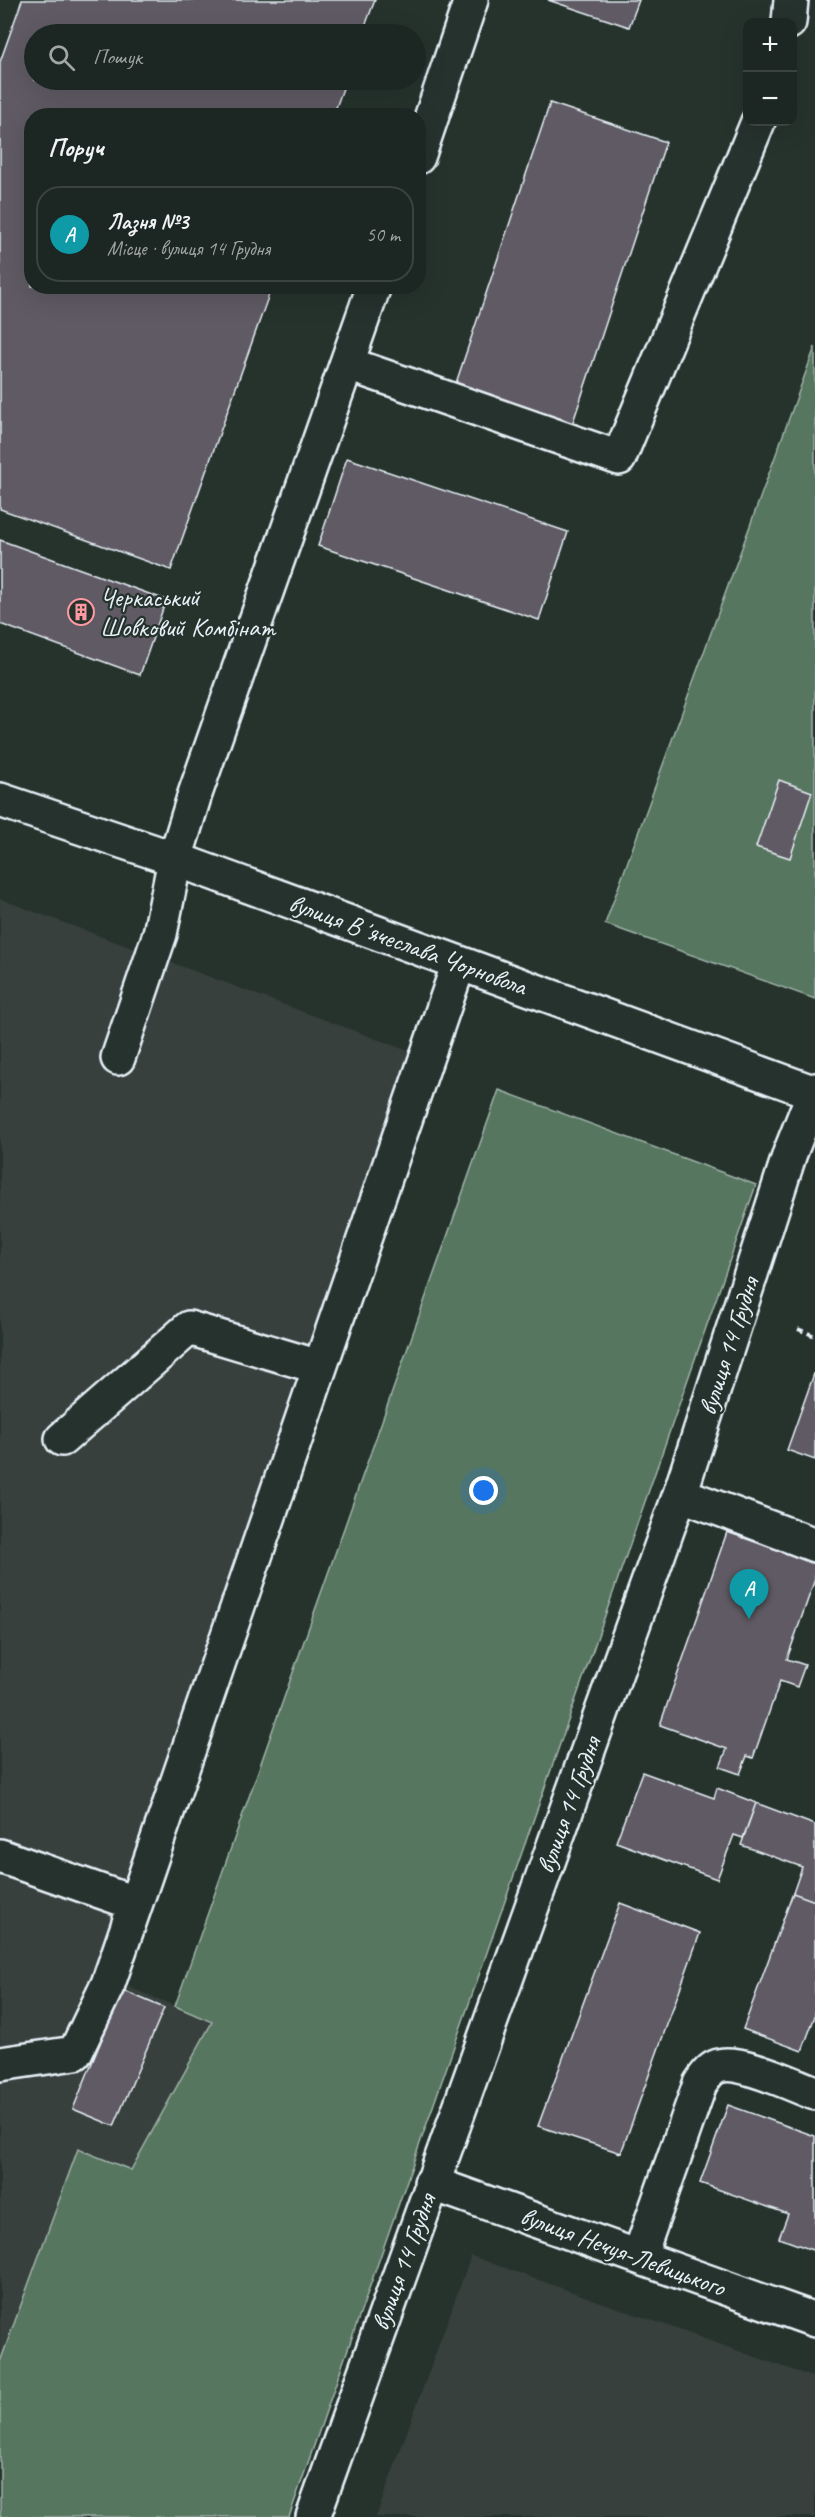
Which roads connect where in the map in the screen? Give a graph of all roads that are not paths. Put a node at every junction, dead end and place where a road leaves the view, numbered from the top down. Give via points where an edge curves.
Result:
1 (471, 0) edge
2 (791, 0) edge
3 (789, 18) edge
4 (756, 126) edge
5 (426, 134) edge
6 (371, 294) edge
7 (348, 364) junction
8 (0, 800) edge
9 (174, 859) junction
10 (459, 963) junction
11 (118, 1058) dead end
12 (815, 1092) edge
13 (319, 1367) junction
14 (62, 1439) dead end
15 (680, 1494) junction
16 (815, 1545) edge
17 (0, 1856) edge
18 (134, 1903) junction
19 (0, 2064) edge
20 (815, 2093) edge
21 (431, 2183) junction
22 (639, 2257) junction
23 (815, 2320) edge
24 (312, 2517) edge

1 - 5 street
2 - 3 street
4 - 7 street via 618,458
6 - 7 street
7 - 9 street
8 - 9 street, вулиця Вʼячеслава Чорновола
9 - 10 street, вулиця Вʼячеслава Чорновола
9 - 11 street via 160,934
10 - 12 street, вулиця Вʼячеслава Чорновола
10 - 13 street
12 - 15 street, вулиця 14 Грудня via 790,1153
13 - 14 street via 189,1328
13 - 18 street
15 - 16 street
15 - 21 street, вулиця 14 Грудня
17 - 18 street
18 - 19 street via 108,1983 75,2054
20 - 22 street via 740,2066 716,2067 707,2074 700,2084
21 - 22 street, вулиця Нечуя-Левицького
21 - 24 street, вулиця 14 Грудня
22 - 23 street, вулиця Нечуя-Левицького

